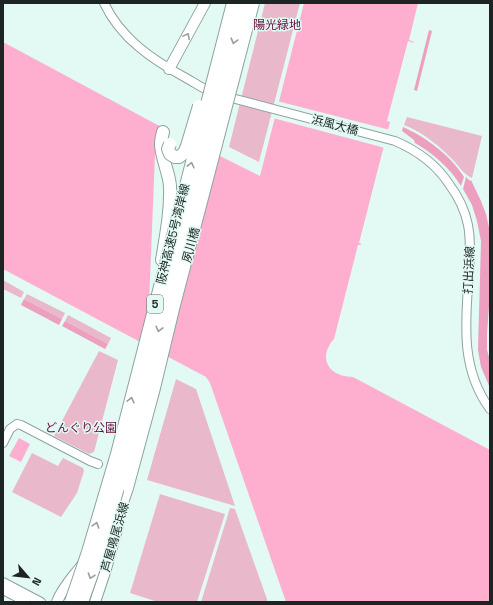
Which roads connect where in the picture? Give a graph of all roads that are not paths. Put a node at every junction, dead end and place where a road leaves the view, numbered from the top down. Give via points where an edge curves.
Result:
1 (104, 3) edge
2 (205, 3) edge
3 (232, 3) edge
4 (244, 3) edge
5 (254, 3) edge
6 (169, 69) junction
7 (163, 132) dead end
8 (170, 144) dead end
9 (410, 149) joint
10 (156, 302) junction
11 (490, 409) edge
12 (3, 443) edge
13 (98, 464) dead end
14 (128, 488) junction
15 (3, 582) edge
16 (3, 590) edge
17 (26, 602) edge
18 (41, 602) edge
19 (57, 602) edge
20 (71, 602) edge
21 (82, 602) edge
22 (95, 602) edge

1 - 6 street, 浜風大橋 via 129,38
6 -> 2 main road
3 - 8 highway, bridge via 186,150 182,156 173,156 168,149
10 -> 3 highway, 阪神高速5号湾岸線 / 5, bridge
4 -> 21 highway, 阪神高速5号湾岸線 / 5, bridge via 127,456
5 - 14 main road, 夙川橋, bridge
6 - 9 street, 浜風大橋 via 218,94 391,140
7 - 10 highway, bridge via 161,144 170,197
9 - 11 street, 打出浜線 via 444,176 457,196 466,218 470,246 466,348 479,392
20 -> 10 highway, 阪神高速5号湾岸線 / 5, bridge via 119,446
12 - 13 street via 10,429 16,424 22,425
14 - 19 main road, 芦屋鳴尾浜線 via 114,529 69,580
14 - 22 main road, 芦屋鳴尾浜線
15 - 18 street
16 - 17 street

